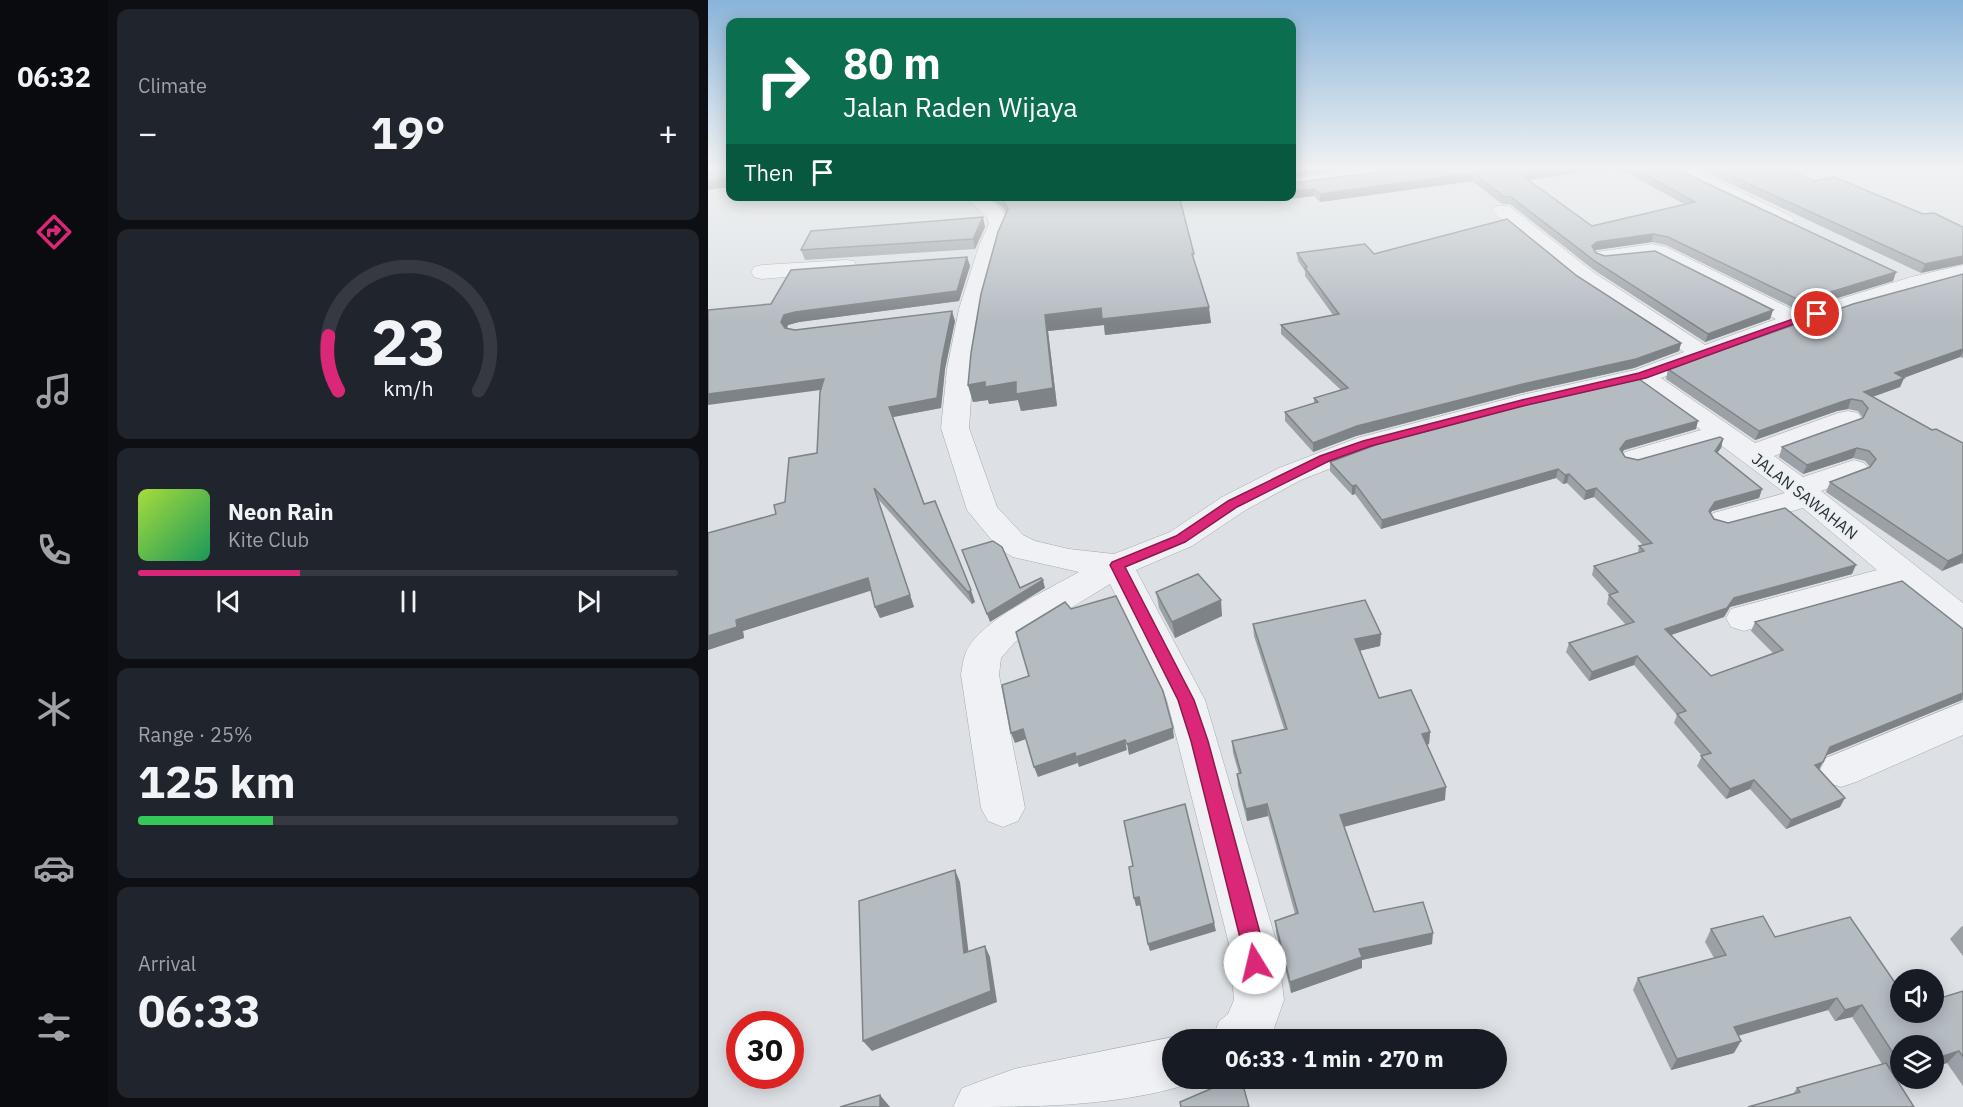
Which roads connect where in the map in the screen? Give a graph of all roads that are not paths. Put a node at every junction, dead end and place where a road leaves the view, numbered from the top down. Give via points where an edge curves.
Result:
1 (998, 220) edge
2 (1514, 220) edge
3 (1782, 220) edge
4 (1799, 228) edge
5 (1603, 256) edge
6 (868, 265) edge
7 (762, 272) dead end
8 (1963, 272) edge
9 (1897, 273) edge
10 (1919, 282) junction
11 (1796, 320) junction
12 (1703, 354) junction
13 (1642, 376) junction
14 (1848, 419) dead end
15 (1724, 433) junction
16 (1752, 454) junction
17 (1635, 458) edge
18 (1854, 469) dead end
19 (1803, 493) junction
20 (1724, 520) edge
21 (1117, 565) junction
22 (1905, 574) junction
23 (1744, 618) dead end
24 (1963, 622) edge
25 (1963, 718) edge
26 (1840, 770) dead end
27 (1003, 808) dead end
28 (1247, 1029) edge
29 (1162, 1066) edge
30 (981, 1107) edge

1 - 21 street via 999,224 974,258 959,311 955,428 983,510 1011,542 1026,549 1069,560
2 - 12 street via 1585,277
3 - 4 street
5 - 11 street via 1659,251
6 - 7 street
8 - 10 street
9 - 10 street
10 - 11 street
11 - 12 street
12 - 13 street
13 - 15 street, JALAN SAWAHAN
13 - 21 street via 1522,403 1325,459 1233,504 1181,539
14 - 16 street
15 - 16 street, JALAN SAWAHAN
15 - 17 street
16 - 19 street, JALAN SAWAHAN
18 - 19 street
19 - 20 street
19 - 22 street, JALAN SAWAHAN
21 - 27 street via 1002,633 983,654 980,675
21 - 28 street via 1186,700 1199,741 1253,944 1259,1000
22 - 23 street
22 - 24 street, JALAN SAWAHAN
25 - 26 street
29 - 30 street via 1014,1096

